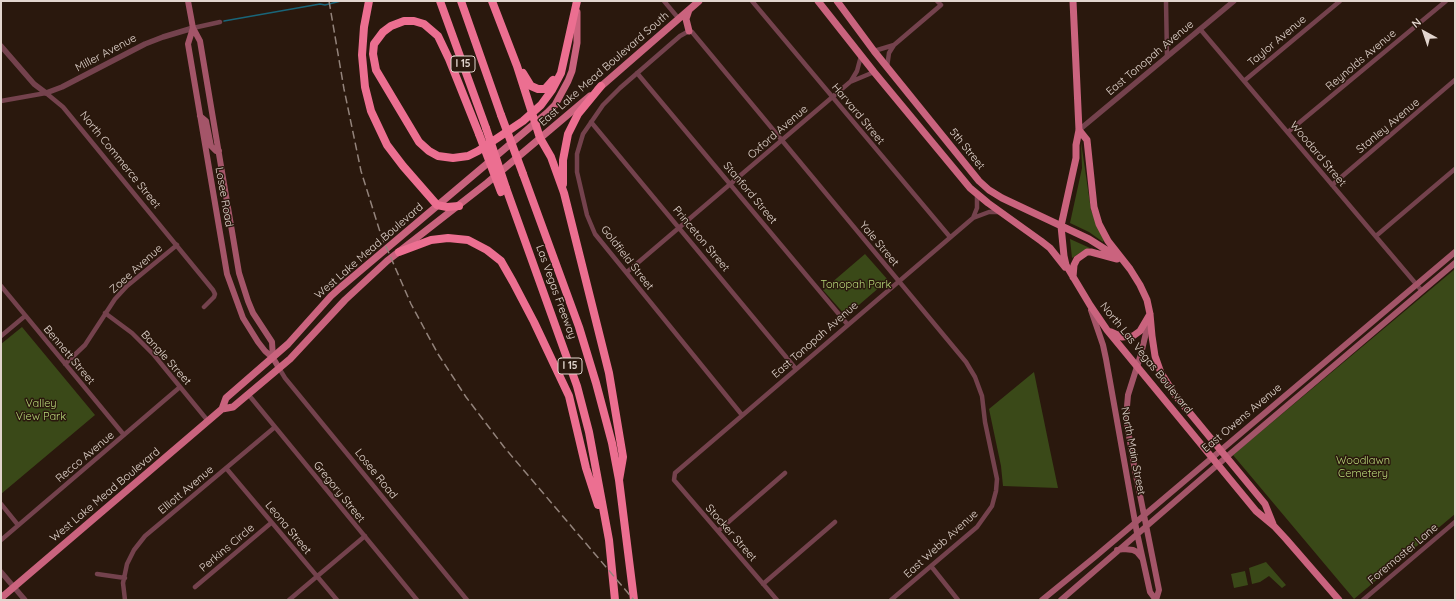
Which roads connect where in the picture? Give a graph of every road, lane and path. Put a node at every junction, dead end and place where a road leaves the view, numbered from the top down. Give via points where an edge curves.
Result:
1 (188, 1) edge
2 (369, 1) edge
3 (440, 1) edge
4 (461, 1) edge
5 (492, 1) edge
6 (577, 1) edge
7 (664, 1) edge
8 (699, 1) edge
9 (752, 1) edge
10 (818, 1) edge
11 (837, 1) edge
12 (937, 1) edge
13 (1073, 1) edge
14 (1166, 1) edge
15 (1234, 1) edge
16 (1340, 1) edge
17 (1446, 1) edge
18 (690, 9) junction
19 (678, 19) junction
20 (220, 22) dead end
21 (193, 28) junction
22 (1200, 29) junction
23 (689, 31) junction
24 (894, 45) junction
25 (1, 46) edge
26 (874, 51) junction
27 (861, 56) junction
28 (1167, 57) junction
29 (564, 60) junction
30 (517, 66) junction
31 (887, 67) junction
32 (874, 72) junction
33 (638, 73) junction
34 (1244, 80) junction
35 (1455, 80) edge
36 (850, 82) junction
37 (601, 86) junction
38 (46, 93) junction
39 (832, 97) junction
40 (1, 101) edge
41 (532, 113) junction
42 (200, 116) junction
43 (535, 122) junction
44 (591, 122) junction
45 (934, 125) junction
46 (919, 127) junction
47 (1079, 130) junction
48 (1288, 132) junction
49 (540, 138) junction
50 (782, 141) junction
51 (219, 151) junction
52 (510, 164) joint
53 (1455, 169) edge
54 (731, 184) junction
55 (1332, 185) junction
56 (504, 190) junction
57 (564, 193) junction
58 (977, 195) junction
59 (438, 205) junction
60 (459, 206) junction
61 (1000, 212) junction
62 (973, 218) junction
63 (1062, 226) junction
64 (679, 228) junction
65 (1376, 236) junction
66 (950, 237) junction
67 (177, 245) junction
68 (399, 252) junction
69 (1455, 252) edge
70 (1123, 261) junction
71 (1455, 263) edge
72 (627, 272) junction
73 (1073, 277) junction
74 (899, 281) junction
75 (1416, 284) junction
76 (1, 286) edge
77 (1422, 291) junction
78 (1090, 305) junction
79 (204, 307) dead end
80 (105, 313) junction
81 (1150, 314) junction
82 (25, 316) junction
83 (848, 325) junction
84 (1107, 330) junction
85 (1, 336) edge
86 (273, 358) junction
87 (65, 364) junction
88 (1138, 366) junction
89 (279, 368) junction
90 (796, 369) junction
91 (180, 387) junction
92 (248, 394) junction
93 (222, 409) junction
94 (742, 415) junction
95 (208, 422) junction
96 (275, 427) junction
97 (124, 435) junction
98 (1220, 450) junction
99 (1212, 457) junction
100 (1226, 457) junction
101 (1218, 464) junction
102 (226, 468) junction
103 (785, 473) dead end
104 (674, 476) joint
105 (619, 480) junction
106 (995, 496) joint
107 (1, 504) edge
108 (1144, 515) junction
109 (835, 522) dead end
110 (1136, 522) junction
111 (1455, 522) edge
112 (271, 523) junction
113 (18, 525) junction
114 (1146, 526) junction
115 (1274, 526) junction
116 (718, 531) junction
117 (1138, 533) junction
118 (364, 536) junction
119 (1, 540) edge
120 (609, 540) junction
121 (1117, 550) junction
122 (1143, 559) junction
123 (931, 566) junction
124 (1, 572) edge
125 (97, 574) dead end
126 (317, 576) junction
127 (125, 578) junction
128 (763, 584) junction
129 (14, 587) junction
130 (195, 587) dead end
131 (1, 598) edge
132 (25, 600) edge
133 (125, 600) edge
134 (289, 600) edge
135 (337, 600) edge
136 (417, 600) edge
137 (467, 600) edge
138 (615, 600) edge
139 (634, 600) edge
140 (777, 600) edge
141 (891, 600) edge
142 (958, 600) edge
143 (1042, 600) edge
144 (1061, 600) edge
145 (1156, 600) edge
146 (1339, 600) edge
147 (1363, 600) edge

1 - 21 main road, Losee Road
2 - 59 highway via 362,55 365,87 371,111 387,145
3 - 56 highway, Las Vegas Freeway / I 15, bridge via 486,128
4 - 105 highway, Las Vegas Freeway / I 15, bridge via 579,327 612,443
5 - 30 highway
6 - 29 highway
6 - 43 main road, West Lake Mead Boulevard via 577,43 572,72 555,105
7 - 19 street
8 - 18 main road, East Lake Mead Boulevard South
9 - 39 street, Harvard Street
10 - 27 main road, 5th Street
11 - 26 main road, 5th Street
12 - 24 street via 941,6
13 - 47 main road, North Las Vegas Boulevard
14 - 28 street
15 - 22 street, East Tonopah Avenue
16 - 34 street, Taylor Avenue
17 - 48 street, Reynolds Avenue
18 - 19 main road, East Lake Mead Boulevard South
18 - 23 main road via 686,17
19 - 37 main road, East Lake Mead Boulevard South
20 - 21 street, Miller Avenue
21 - 38 street, Miller Avenue via 163,36
21 - 42 main road, Losee Road via 188,44
21 - 51 main road, Losee Road via 200,41
22 - 28 street, East Tonopah Avenue
22 - 34 street, Woodard Street
23 - 33 street, Goldfield Street
23 - 50 street, Yale Street
24 - 26 street
24 - 31 street via 889,53
25 - 38 street, North Commerce Street via 34,84
26 - 31 main road, 5th Street
27 - 32 main road, 5th Street
27 - 36 street, Oxford Avenue via 857,71
28 - 47 street, East Tonopah Avenue
29 - 30 highway via 552,82 542,89 531,86
29 - 41 highway via 552,90
30 - 41 highway
31 - 45 main road, 5th Street
32 - 36 street, Oxford Avenue
32 - 46 main road, 5th Street
33 - 44 street, Goldfield Street via 620,88
33 - 54 street, Stanford Street
34 - 48 street, Woodard Street
35 - 55 street, Stanley Avenue
36 - 39 street, Oxford Avenue
37 - 49 main road, East Lake Mead Boulevard South
37 - 57 highway via 578,114 568,134 563,160
38 - 40 street, Miller Avenue
38 - 67 street, North Commerce Street via 63,107
39 - 50 street, Oxford Avenue
39 - 66 street, Harvard Street
41 - 43 highway
41 - 56 highway, bridge via 523,121 478,152 453,158 438,156 419,142 376,70 374,44 383,32 404,21 424,24 438,36 479,134
42 - 51 main road via 206,120 211,146
42 - 86 main road, Losee Road via 231,288 250,330
43 - 49 highway
43 - 59 main road, West Lake Mead Boulevard
44 - 64 street, Princeton Street
44 - 72 street, Goldfield Street via 583,134 577,154 577,172 582,194 595,234
45 - 46 main road
45 - 63 main road, 5th Street via 969,170 989,190
46 - 58 main road, 5th Street
47 - 63 main road, North Las Vegas Boulevard
47 - 70 main road, North Las Vegas Boulevard via 1087,140 1094,206 1099,224
48 - 55 street, Woodard Street
49 - 52 main road, East Lake Mead Boulevard South
49 - 57 highway via 551,158
50 - 54 street, Oxford Avenue
50 - 74 street, Yale Street
51 - 86 main road, Losee Road via 239,272 248,301 272,342
52 - 60 main road, West Lake Mead Boulevard
53 - 65 street
54 - 64 street, Oxford Avenue
54 - 83 street, Stanford Street
55 - 65 street, Woodard Street
56 - 120 highway, Las Vegas Freeway / I 15 via 510,198 577,386 589,432
57 - 105 highway via 609,373 623,457
58 - 61 main road, 5th Street
58 - 62 street via 977,208
59 - 60 highway
59 - 86 main road, West Lake Mead Boulevard via 331,296
60 - 68 main road, West Lake Mead Boulevard
61 - 62 street, East Tonopah Avenue via 989,212
61 - 73 main road, 5th Street via 1050,248
62 - 66 street, East Tonopah Avenue
63 - 70 main road, 5th Street
63 - 73 main road, North Las Vegas Boulevard via 1064,256
64 - 72 street, Oxford Avenue
64 - 90 street, Princeton Street
65 - 75 street, Woodard Street
66 - 74 street, East Tonopah Avenue
67 - 79 street, North Commerce Street via 215,294
67 - 80 street, Zoee Avenue via 127,286
68 - 89 main road, West Lake Mead Boulevard via 345,300
68 - 120 highway via 430,240 448,238 468,240 487,250 501,262 530,315 568,396 586,468
69 - 75 main road, East Owens Avenue
70 - 73 main road via 1087,252 1077,259
70 - 81 main road, North Las Vegas Boulevard via 1140,285
71 - 77 main road, East Owens Avenue
72 - 94 street, Goldfield Street
73 - 78 main road, North Las Vegas Boulevard
74 - 83 street, East Tonopah Avenue
74 - 106 street, Yale Street via 966,362 975,377 997,479
75 - 77 street, Woodard Street
75 - 98 main road, East Owens Avenue
76 - 82 street, Bennett Street
77 - 100 main road, East Owens Avenue
78 - 84 main road, North Las Vegas Boulevard
78 - 110 main road, North Main Street via 1106,359
80 - 87 street, Zoee Avenue via 85,345
80 - 91 street, Bangle Street via 132,333
81 - 84 main road via 1140,331 1133,336 1122,337
81 - 88 main road, North Main Street
81 - 98 main road, North Las Vegas Boulevard via 1155,356 1163,378
82 - 85 street
82 - 87 street, Bennett Street
83 - 90 street, East Tonopah Avenue
84 - 88 main road, North Las Vegas Boulevard
86 - 89 main road, Losee Road
86 - 93 main road, West Lake Mead Boulevard via 226,398
87 - 97 street, Bennett Street
88 - 99 main road, North Las Vegas Boulevard
88 - 108 main road, North Main Street via 1128,394 1126,418
89 - 92 main road, West Lake Mead Boulevard
89 - 137 street, Losee Road
90 - 94 street, East Tonopah Avenue
91 - 95 street, Bangle Street
91 - 97 street, Recco Avenue
92 - 93 main road, West Lake Mead Boulevard via 232,407
92 - 96 street, Gregory Street
93 - 95 main road, West Lake Mead Boulevard
94 - 104 street, East Tonopah Avenue
95 - 129 main road, West Lake Mead Boulevard
96 - 102 street, Elliott Avenue
96 - 118 street, Gregory Street
97 - 113 street, Recco Avenue
98 - 99 main road, East Owens Avenue
98 - 100 main road, North Las Vegas Boulevard
99 - 101 main road, North Las Vegas Boulevard
99 - 108 main road, East Owens Avenue
100 - 101 main road, East Owens Avenue
100 - 115 main road, North Las Vegas Boulevard via 1265,504
101 - 114 main road, East Owens Avenue
101 - 115 main road, North Las Vegas Boulevard via 1256,511
102 - 112 street, Leona Street
102 - 127 street, Elliott Avenue via 145,536 127,564
103 - 116 street
104 - 116 street, Stocker Street via 674,480
105 - 139 highway, Las Vegas Freeway / I 15
106 - 123 street, East Webb Avenue via 989,512 978,527
107 - 113 street
108 - 110 main road, East Owens Avenue
108 - 114 main road, North Main Street
109 - 128 street
110 - 117 main road, North Main Street
110 - 143 main road, East Owens Avenue
111 - 147 street, Foremaster Lane
112 - 126 street, Leona Street
112 - 130 street, Perkins Circle
113 - 119 street, Recco Avenue
114 - 117 main road, East Owens Avenue
114 - 145 main road, North Main Street via 1159,590
115 - 146 main road, North Las Vegas Boulevard
116 - 128 street, Stocker Street
117 - 121 main road, East Owens Avenue
117 - 122 main road, North Main Street
118 - 126 street
118 - 136 street, Gregory Street
120 - 138 highway, Las Vegas Freeway / I 15
121 - 122 main road via 1133,550
121 - 144 main road, East Owens Avenue
122 - 145 main road, North Main Street via 1150,592
123 - 141 street, East Webb Avenue
123 - 142 street
124 - 129 street
125 - 127 street
126 - 134 street
126 - 135 street, Leona Street
127 - 133 street, Elliott Avenue
128 - 140 street, Stocker Street
129 - 131 main road, West Lake Mead Boulevard
129 - 132 street

